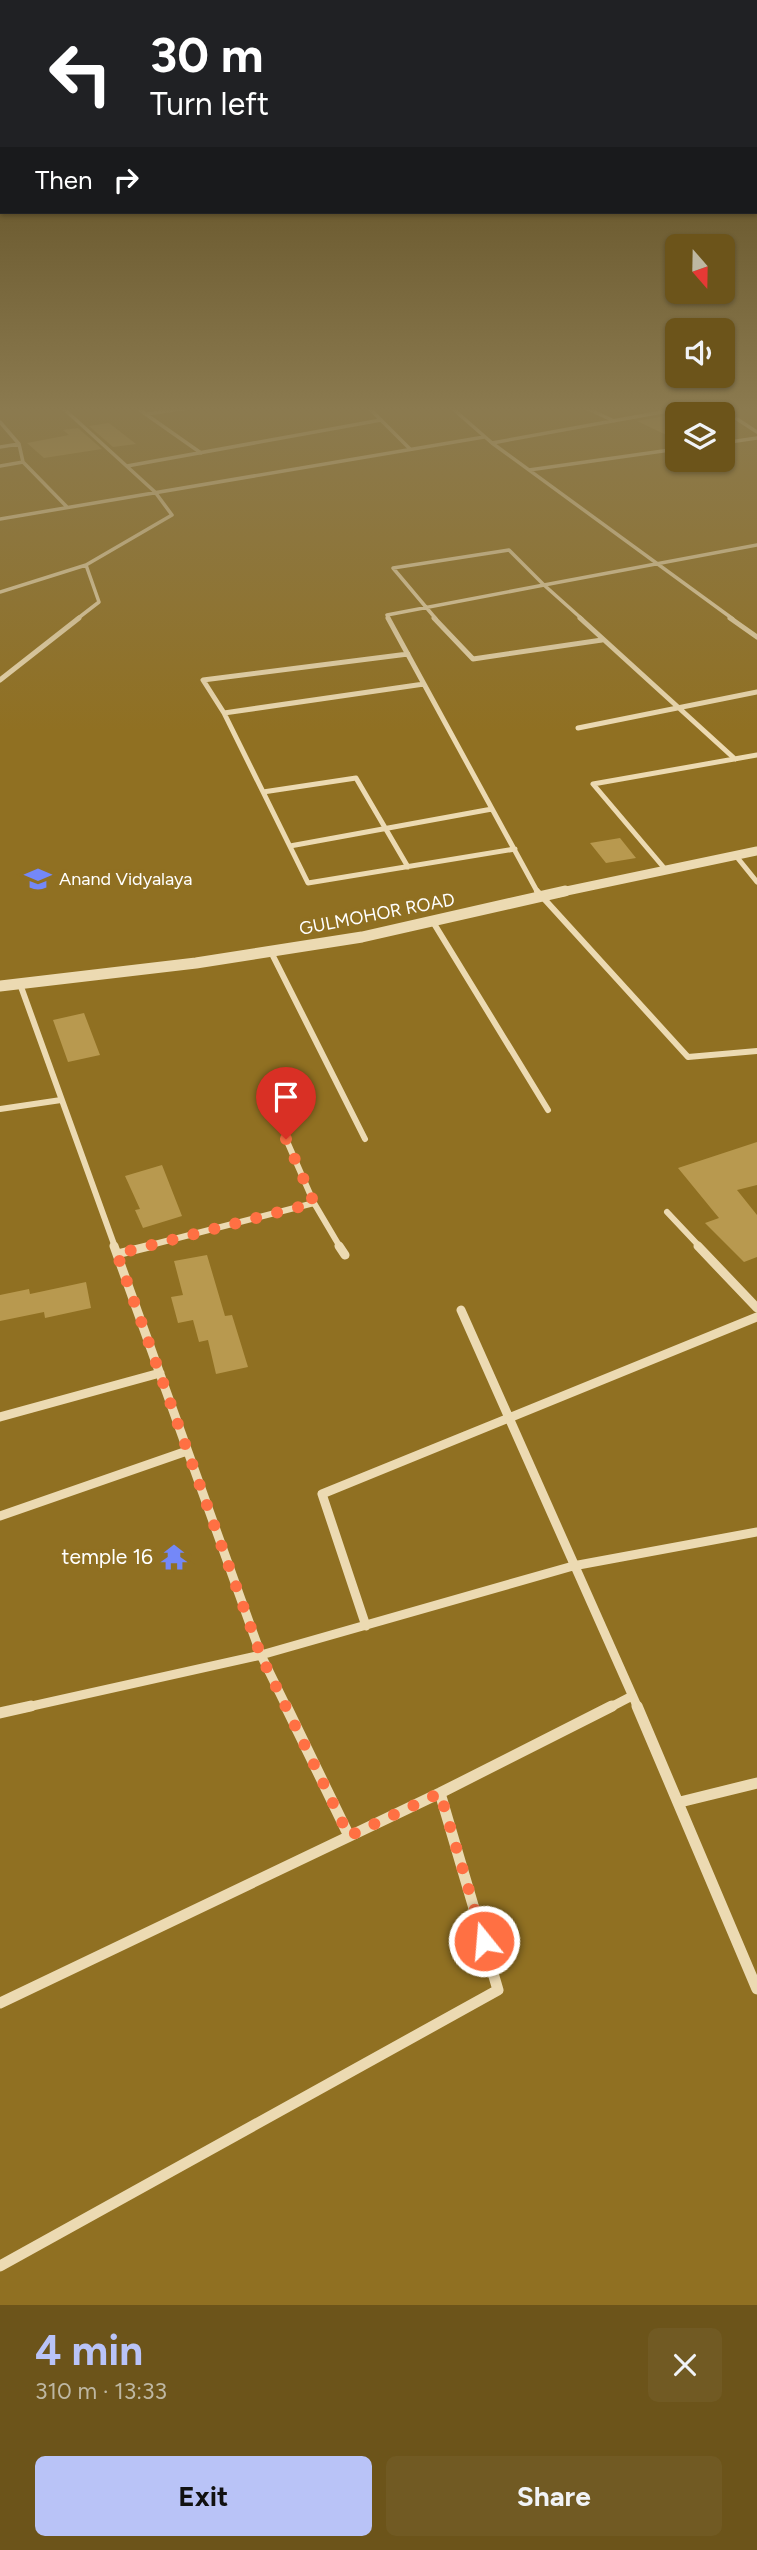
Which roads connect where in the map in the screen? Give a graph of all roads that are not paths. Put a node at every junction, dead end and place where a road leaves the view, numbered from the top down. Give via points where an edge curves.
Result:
1 (19, 516) edge
2 (171, 516) edge
3 (590, 516) edge
4 (0, 519) edge
5 (757, 545) edge
6 (86, 565) junction
7 (656, 565) junction
8 (544, 585) junction
9 (0, 592) edge
10 (426, 609) junction
11 (757, 637) edge
12 (602, 640) junction
13 (408, 654) junction
14 (0, 680) edge
15 (424, 684) junction
16 (757, 692) edge
17 (676, 707) junction
18 (224, 713) junction
19 (578, 729) dead end
20 (757, 755) edge
21 (735, 759) junction
22 (263, 792) junction
23 (492, 809) junction
24 (386, 828) junction
25 (290, 846) junction
26 (515, 849) junction
27 (757, 851) edge
28 (736, 856) junction
29 (408, 867) junction
30 (665, 869) junction
31 (757, 882) edge
32 (540, 896) junction
33 (433, 922) junction
34 (271, 952) junction
35 (20, 984) junction
36 (0, 986) edge
37 (757, 1051) edge
38 (61, 1100) junction
39 (0, 1109) edge
40 (548, 1110) dead end
41 (286, 1139) dead end
42 (365, 1139) dead end
43 (314, 1203) junction
44 (667, 1212) dead end
45 (117, 1254) junction
46 (345, 1255) dead end
47 (757, 1308) edge
48 (461, 1310) dead end
49 (757, 1317) edge
50 (160, 1373) junction
51 (0, 1417) edge
52 (508, 1418) junction
53 (187, 1451) junction
54 (0, 1516) edge
55 (757, 1532) edge
56 (573, 1566) junction
57 (366, 1626) junction
58 (261, 1656) junction
59 (632, 1696) junction
60 (0, 1713) edge
61 (757, 1783) edge
62 (440, 1793) junction
63 (680, 1802) junction
64 (349, 1836) junction
65 (757, 1989) edge
66 (0, 2003) edge
67 (0, 2266) edge

1 - 4 street
2 - 6 street
3 - 7 street
5 - 7 street
6 - 9 street
6 - 14 street via 99,602
7 - 8 street
7 - 11 street
8 - 10 street
8 - 10 street via 509,550 393,568
8 - 12 street
10 - 12 street via 473,659
10 - 13 street via 387,615
12 - 17 street
13 - 15 street
13 - 18 street via 202,680
15 - 18 street
15 - 23 street
16 - 17 street
17 - 19 street
17 - 21 street
18 - 22 street
20 - 21 street
21 - 30 street via 593,784
22 - 24 street via 356,778
22 - 25 street
23 - 24 street
23 - 26 street
24 - 25 street
24 - 29 street
25 - 29 street via 308,883
26 - 29 street
26 - 32 street
27 - 28 street, GULMOHOR ROAD
28 - 30 street, GULMOHOR ROAD
28 - 31 street
30 - 32 street, GULMOHOR ROAD
32 - 33 street, GULMOHOR ROAD
32 - 37 street via 688,1058
33 - 34 street, GULMOHOR ROAD
33 - 40 street
34 - 35 street, GULMOHOR ROAD
34 - 42 street
35 - 36 street, GULMOHOR ROAD
35 - 38 street
38 - 39 street
38 - 45 street
41 - 43 street
43 - 45 street
43 - 46 street
44 - 47 street
45 - 50 street
48 - 52 street
49 - 52 street
50 - 51 street
50 - 53 street
52 - 56 street
52 - 57 street via 321,1494
53 - 54 street
53 - 58 street
55 - 56 street
56 - 57 street
56 - 59 street
57 - 58 street
58 - 60 street
58 - 64 street
59 - 62 street
59 - 63 street
61 - 63 street
62 - 64 street
62 - 67 street via 498,1990
63 - 65 street
64 - 66 street

